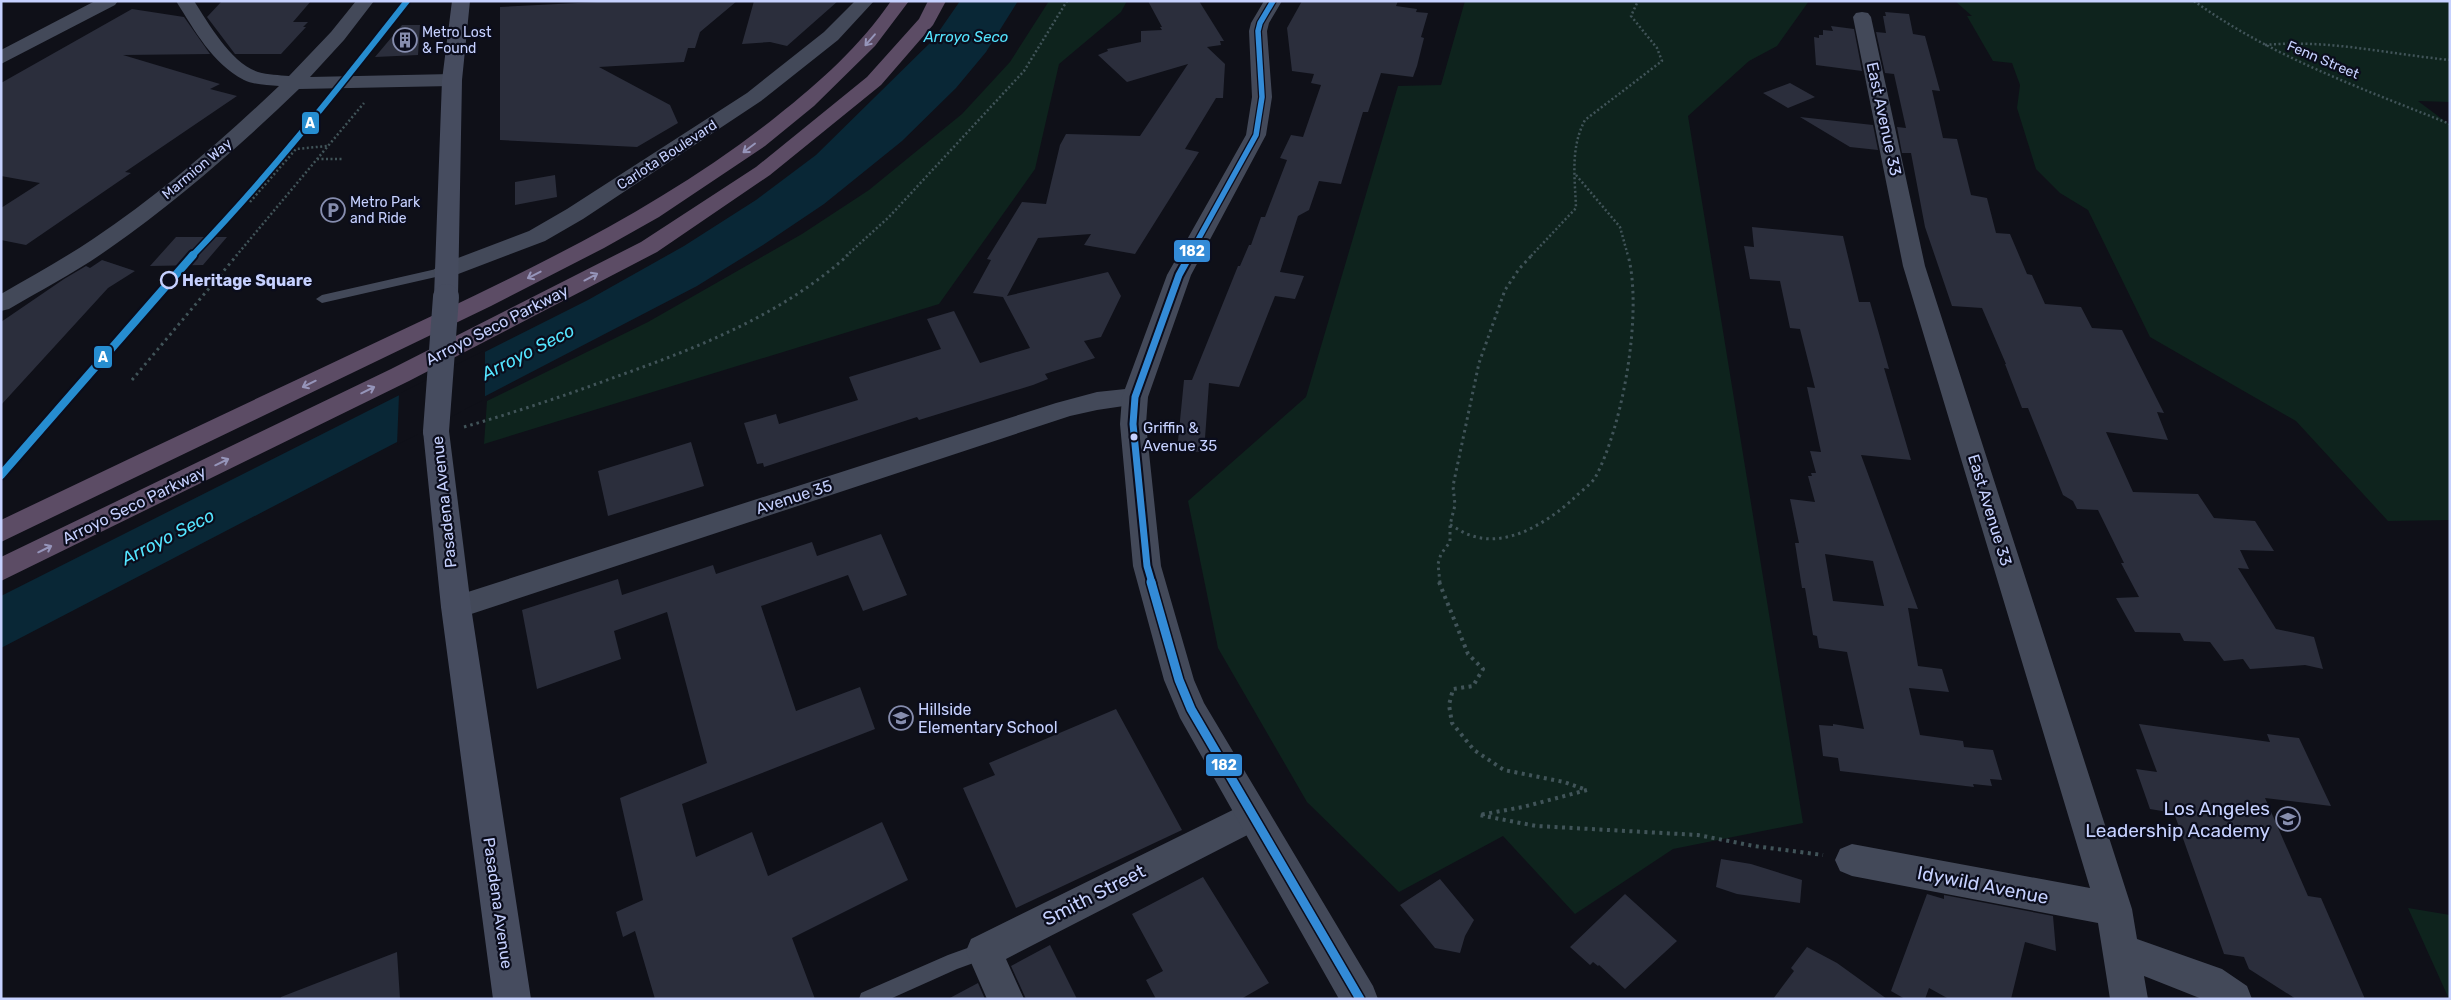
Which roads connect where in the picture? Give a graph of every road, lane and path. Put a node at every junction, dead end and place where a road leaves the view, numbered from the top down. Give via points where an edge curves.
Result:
1 (109, 1) edge
2 (185, 1) edge
3 (365, 1) edge
4 (461, 1) edge
5 (865, 1) edge
6 (900, 1) edge
7 (937, 1) edge
8 (1068, 1) edge
9 (1273, 1) edge
10 (1638, 1) edge
11 (2194, 1) edge
12 (1862, 17) dead end
13 (2263, 45) junction
14 (1, 58) edge
15 (2450, 60) edge
16 (452, 80) junction
17 (381, 81) junction
18 (296, 83) junction
19 (2450, 124) edge
20 (327, 146) junction
21 (316, 159) junction
22 (344, 159) dead end
23 (1575, 174) junction
24 (250, 202) dead end
25 (445, 271) junction
26 (322, 299) dead end
27 (1, 304) edge
28 (132, 380) dead end
29 (1135, 397) junction
30 (436, 433) junction
31 (1450, 525) junction
32 (1, 532) edge
33 (1, 570) edge
34 (456, 606) junction
35 (1251, 816) junction
36 (1852, 860) joint
37 (2114, 909) junction
38 (2120, 950) junction
39 (984, 951) junction
40 (512, 999) edge
41 (868, 999) edge
42 (1006, 999) edge
43 (1360, 999) edge
44 (2129, 999) edge
45 (2234, 999) edge

1 - 14 street
2 - 18 street via 215,47 233,64 252,77
3 - 18 street, Marmion Way via 341,34
4 - 16 main road, Pasadena Avenue
5 - 25 street, Carlota Boulevard via 831,36 754,97 575,214 537,236
6 -> 32 highway, Arroyo Seco Parkway via 846,68 778,126 732,160 622,229 502,291
33 -> 7 highway, Arroyo Seco Parkway via 400,374 649,247 763,171 874,81 927,21
8 - 30 path via 1024,71 889,217 825,276 749,323 677,355 530,408
9 - 29 street via 1258,31 1262,97 1256,135 1179,276
10 - 23 path via 1631,16 1660,50 1662,62 1585,120 1578,133
11 - 13 path, Fenn Street
12 - 37 street, East Avenue 33 via 1914,266
13 - 15 path via 2317,42
13 - 19 path, Fenn Street
16 - 17 street
16 - 25 main road, Pasadena Avenue
17 - 18 street
17 - 20 path
18 - 27 street, Marmion Way via 152,207 80,258
20 - 21 path
20 - 24 path via 296,149
21 - 22 path
21 - 28 path
23 - 31 path via 1576,208 1519,269 1502,299 1480,363 1453,486 1455,505
23 - 31 path via 1620,227 1633,274 1630,363 1614,428 1594,479 1553,517 1500,539 1472,536
25 - 26 lane
25 - 30 main road, Pasadena Avenue, bridge
29 - 34 street, Avenue 35 via 1065,409
29 - 35 street via 1135,451 1147,566 1155,602 1190,709
30 - 34 main road, Pasadena Avenue
31 - 36 path via 1450,542 1441,554 1438,579 1468,654 1483,669 1478,683 1469,690 1453,689 1449,705 1452,722 1474,750 1504,770 1587,790 1479,815 1576,830 1698,835
34 - 40 main road, Pasadena Avenue
35 - 39 street, Smith Street
35 - 43 street
36 - 37 street, Idywild Avenue
37 - 38 street, East Avenue 33
38 - 44 street, East Avenue 33
38 - 45 street via 2209,982
39 - 41 lane
39 - 42 street

